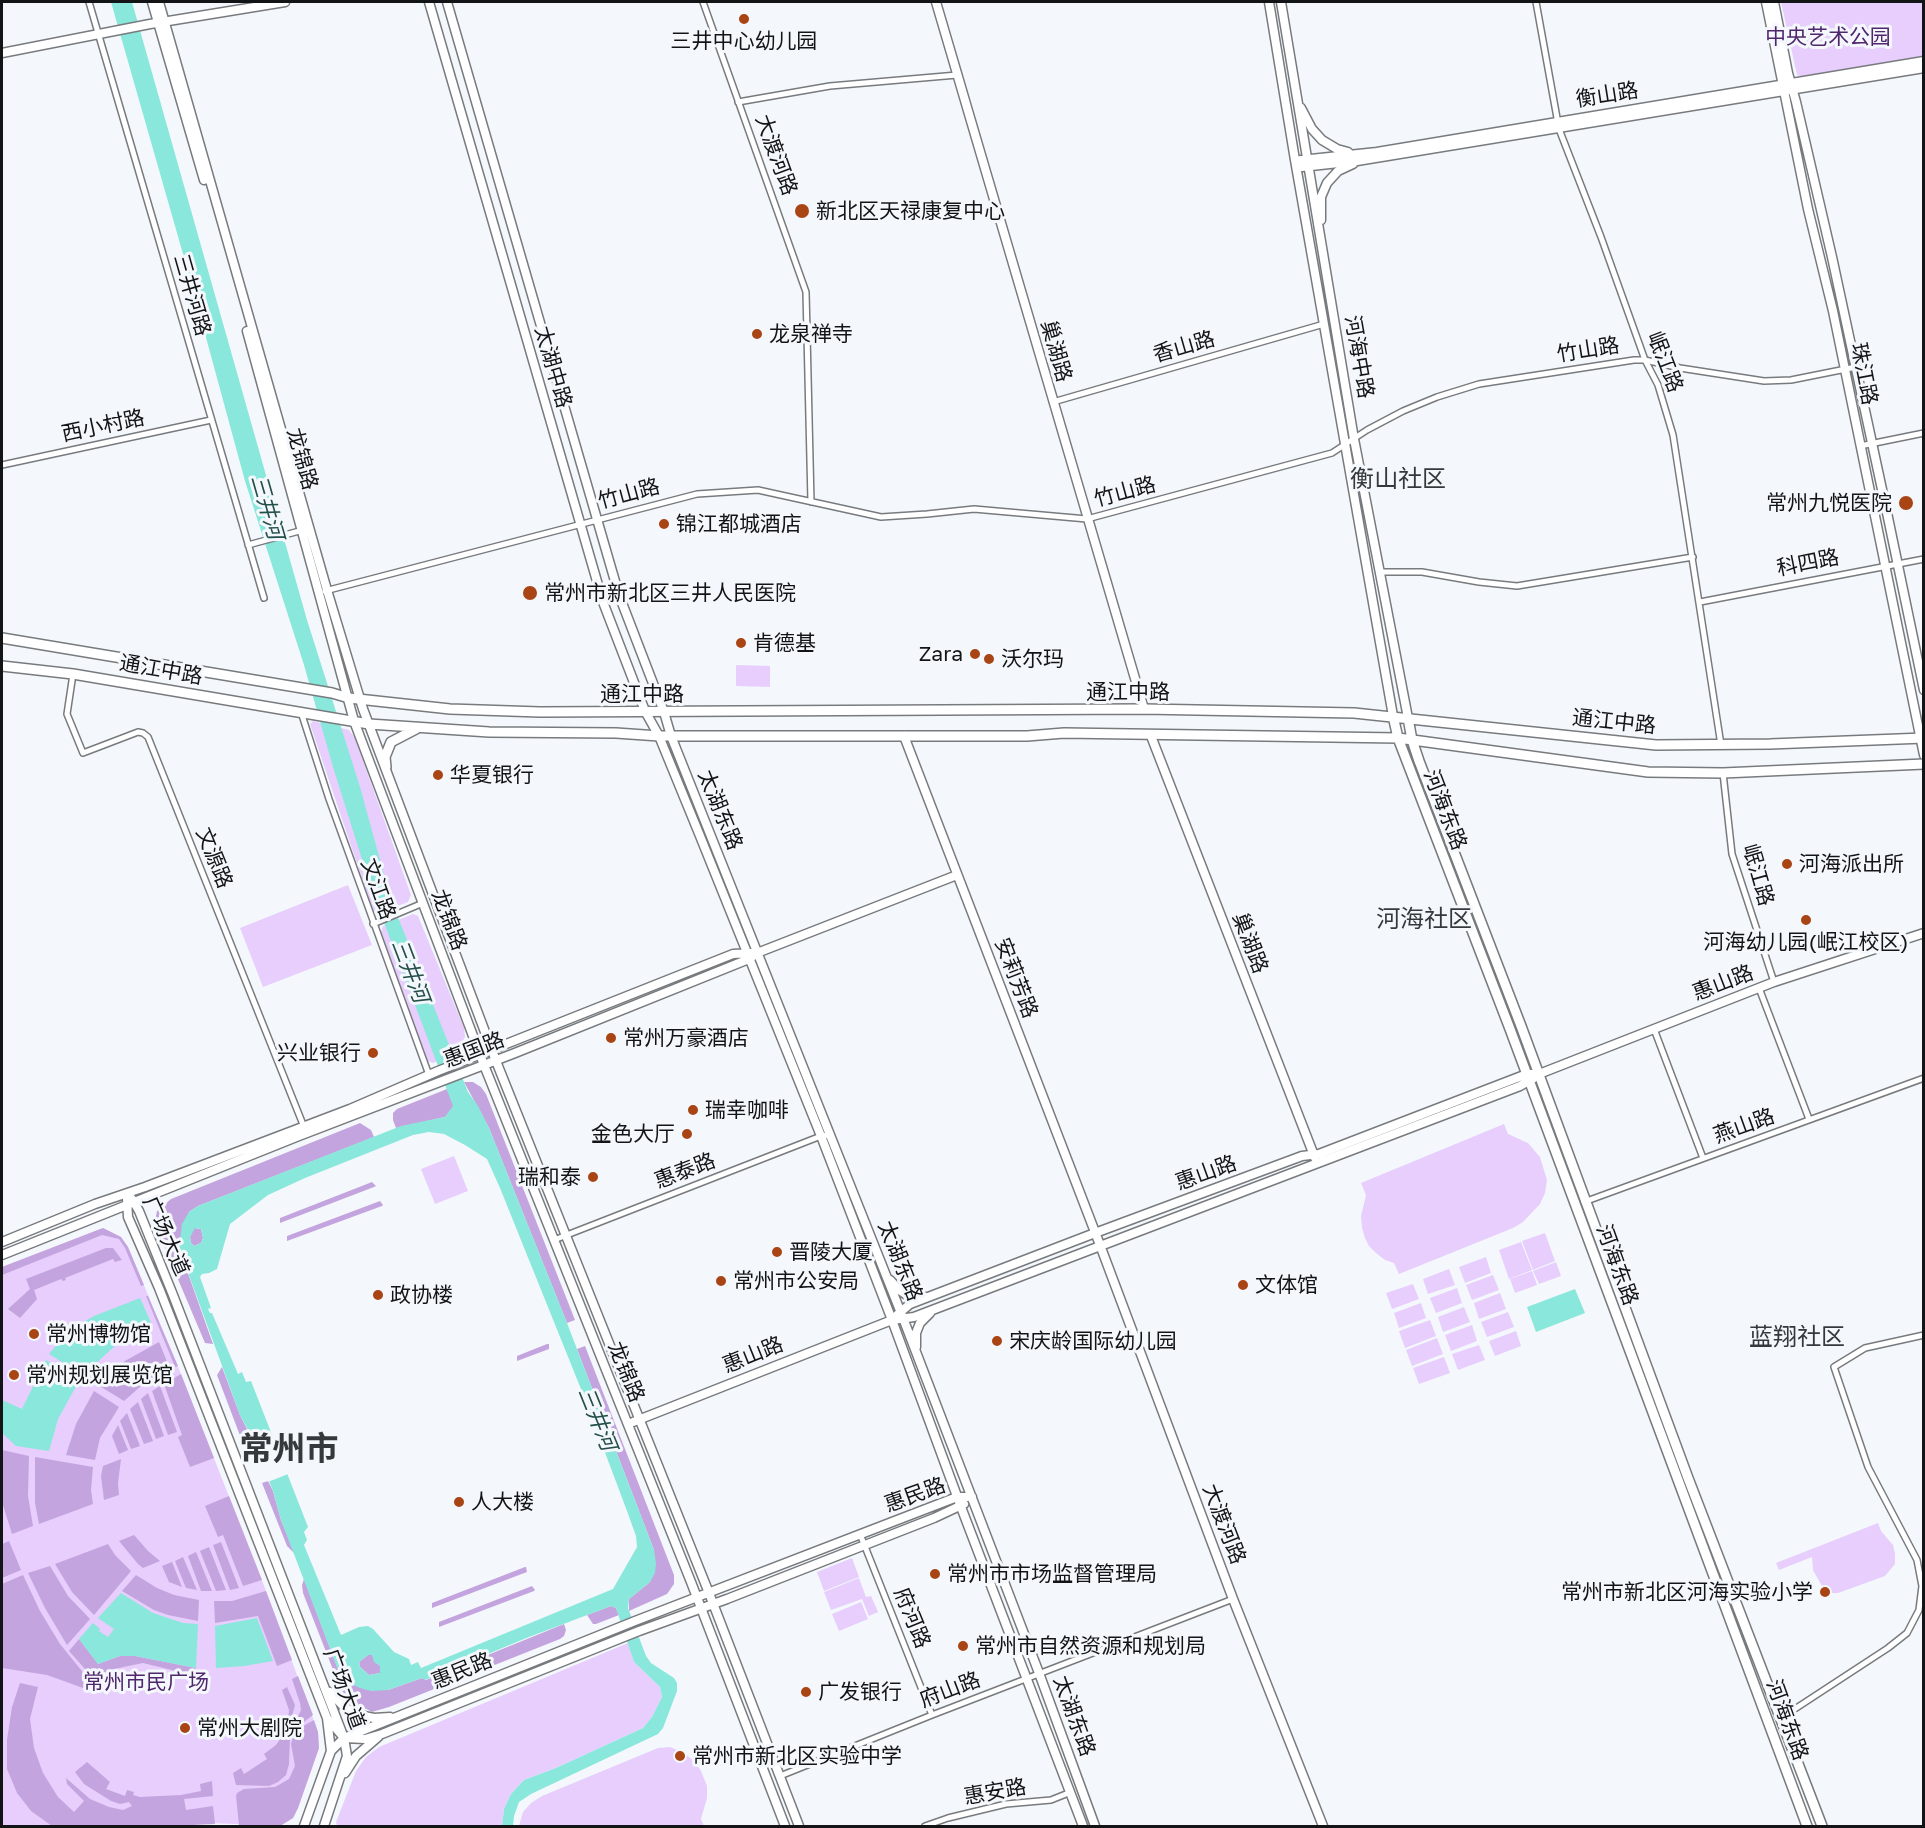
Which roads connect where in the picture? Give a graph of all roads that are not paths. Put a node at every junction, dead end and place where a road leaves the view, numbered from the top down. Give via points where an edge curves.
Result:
1 (89, 2) edge
2 (152, 2) edge
3 (159, 2) edge
4 (285, 2) edge
5 (429, 2) edge
6 (447, 2) edge
7 (703, 2) edge
8 (936, 2) edge
9 (1269, 2) edge
10 (1281, 2) edge
11 (1536, 2) edge
12 (1766, 2) edge
13 (1774, 2) edge
14 (158, 22) junction
15 (98, 34) junction
16 (2, 53) edge
17 (1923, 61) edge
18 (1923, 68) edge
19 (957, 75) junction
20 (1788, 88) junction
21 (1296, 96) junction
22 (738, 102) junction
23 (1558, 125) junction
24 (1357, 158) junction
25 (1307, 163) junction
26 (1296, 164) junction
27 (1320, 239) junction
28 (1324, 324) junction
29 (1645, 360) junction
30 (1856, 366) junction
31 (1845, 369) junction
32 (1053, 402) junction
33 (212, 420) junction
34 (1923, 432) edge
35 (1354, 439) junction
36 (1872, 443) junction
37 (1346, 444) junction
38 (1860, 446) junction
39 (2, 465) edge
40 (811, 501) junction
41 (596, 519) junction
42 (1088, 519) junction
43 (579, 524) junction
44 (303, 530) junction
45 (248, 545) junction
46 (1693, 557) junction
47 (1923, 559) edge
48 (1898, 563) junction
49 (1884, 565) junction
50 (1381, 572) junction
51 (324, 591) junction
52 (264, 598) dead end
53 (1700, 602) junction
54 (2, 638) edge
55 (2, 666) edge
56 (74, 674) junction
57 (1923, 690) edge
58 (355, 698) junction
59 (1144, 709) junction
60 (645, 711) junction
61 (301, 712) junction
62 (664, 712) junction
63 (1393, 716) junction
64 (1408, 718) junction
65 (354, 721) junction
66 (369, 724) junction
67 (418, 728) junction
68 (659, 736) junction
69 (671, 736) junction
70 (904, 736) junction
71 (1151, 736) junction
72 (1398, 738) junction
73 (1921, 738) edge
74 (1412, 740) junction
75 (1721, 745) junction
76 (1923, 755) edge
77 (1923, 764) edge
78 (386, 767) junction
79 (1723, 773) junction
80 (957, 875) junction
81 (423, 903) junction
82 (373, 924) junction
83 (1923, 933) edge
84 (757, 953) junction
85 (748, 956) junction
86 (1774, 982) junction
87 (1759, 988) junction
88 (1654, 1029) junction
89 (492, 1050) junction
90 (480, 1055) junction
91 (496, 1061) junction
92 (484, 1065) junction
93 (433, 1073) junction
94 (1539, 1074) junction
95 (1528, 1078) junction
96 (1923, 1078) edge
97 (1809, 1119) junction
98 (305, 1130) junction
99 (825, 1135) junction
100 (1703, 1158) junction
101 (1315, 1159) junction
102 (127, 1193) junction
103 (1586, 1202) junction
104 (131, 1204) junction
105 (1575, 1205) junction
106 (1095, 1233) junction
107 (564, 1236) junction
108 (554, 1240) junction
109 (2, 1242) edge
110 (1100, 1245) junction
111 (2, 1255) edge
112 (886, 1275) junction
113 (928, 1297) junction
114 (934, 1309) junction
115 (902, 1315) junction
116 (892, 1320) junction
117 (1923, 1335) edge
118 (916, 1353) junction
119 (638, 1420) junction
120 (627, 1425) junction
121 (957, 1497) junction
122 (972, 1497) junction
123 (961, 1507) junction
124 (860, 1534) junction
125 (865, 1545) junction
126 (709, 1593) junction
127 (697, 1597) junction
128 (1233, 1599) junction
129 (713, 1604) junction
130 (701, 1608) junction
131 (1040, 1673) junction
132 (1026, 1678) junction
133 (323, 1682) junction
134 (932, 1714) junction
135 (399, 1716) junction
136 (327, 1718) junction
137 (1780, 1718) junction
138 (382, 1734) junction
139 (344, 1738) junction
140 (331, 1750) junction
141 (780, 1776) junction
142 (338, 1784) junction
143 (1071, 1792) junction
144 (309, 1812) junction
145 (325, 1823) edge
146 (304, 1827) edge
147 (785, 1827) edge
148 (799, 1827) edge
149 (925, 1827) edge
150 (1083, 1827) edge
151 (1095, 1827) edge
152 (1323, 1827) edge
153 (1807, 1827) edge
154 (1821, 1827) edge

1 - 15 street, 三井河路
2 - 14 street, 龙锦路
3 - 14 street, 龙锦路
4 - 14 street
5 - 43 street, 太湖中路
6 - 41 street, 太湖中路
7 - 22 street, 大渡河路
8 - 19 street, 巢湖路
9 - 26 street, 河海中路
10 - 21 street, 河海中路
11 - 23 street, 岷江路
12 - 20 street, 珠江路
13 - 20 street, 珠江路
14 - 15 street
14 - 44 street, 龙锦路
14 - 51 street, 龙锦路
15 - 16 street
15 - 33 street, 三井河路
17 - 20 street, 衡山路
18 - 20 street, 衡山路
19 - 22 street via 830,86
19 - 32 street, 巢湖路
20 - 23 street, 衡山路
20 - 30 street, 珠江路
20 - 31 street, 珠江路 via 1808,209
21 - 24 street via 1312,129 1322,140
21 - 25 street, 河海中路
22 - 40 street, 大渡河路 via 806,292
23 - 24 street, 衡山路
23 - 29 street, 岷江路
24 - 25 street, 衡山路
24 - 27 street via 1327,183 1321,197
25 - 26 street, 衡山路
25 - 27 street, 河海中路
26 - 28 street, 河海中路
27 - 35 street, 河海中路
28 - 32 street, 香山路
28 - 37 street, 河海中路
29 - 31 street, 竹山路 via 1764,381
29 - 35 street, 竹山路 via 1479,384 1403,411
29 - 46 street, 岷江路 via 1658,385 1673,435
30 - 31 street, 竹山路
30 - 36 street, 珠江路
31 - 38 street, 珠江路
32 - 42 street, 巢湖路
33 - 39 street, 西小村路
33 - 45 street, 三井河路
34 - 36 street
35 - 37 street, 竹山路
35 - 50 street, 河海中路
36 - 38 street
36 - 48 street, 珠江路
37 - 42 street, 竹山路 via 1332,453
37 - 63 street, 河海中路
38 - 49 street, 珠江路
40 - 41 street, 竹山路 via 758,490 697,494
40 - 42 street, 竹山路 via 881,517 974,509
41 - 43 street, 竹山路
41 - 62 street, 太湖中路 via 619,595
42 - 59 street, 巢湖路
43 - 51 street, 竹山路
43 - 60 street, 太湖中路 via 603,602
44 - 45 street
44 - 51 street, 龙锦路
45 - 52 street, 三井河路
46 - 50 street via 1517,586 1422,572
46 - 53 street, 岷江路
47 - 48 street, 科四路
48 - 49 street, 科四路
48 - 57 street, 珠江路
49 - 53 street, 科四路
49 - 73 street, 珠江路
50 - 64 street, 河海中路
51 - 58 street, 龙锦路
53 - 75 street, 岷江路
54 - 58 main road, 通江中路
55 - 56 main road, 通江中路
56 - 61 main road, 通江中路
56 - 98 street, 文源路 via 67,714 82,753 138,732 148,737
58 - 60 main road, 通江中路 via 494,711
58 - 65 street, 龙锦路
58 - 66 street, 龙锦路
59 - 62 main road, 通江中路
59 - 63 main road, 通江中路
60 - 62 main road, 通江中路
60 - 68 street, 太湖中路
61 - 65 main road, 通江中路
61 - 82 street, 文江路
62 - 69 street, 太湖东路
63 - 64 main road, 通江中路
63 - 72 main road, 河海东路
64 - 74 main road, 河海东路
64 - 75 main road, 通江中路 via 1656,745
65 - 66 main road
65 - 81 street, 龙锦路
66 - 67 main road, 通江中路
66 - 78 street, 龙锦路
67 - 68 main road, 通江中路
67 - 78 main road via 391,742
68 - 69 main road, 通江中路
68 - 85 street, 太湖东路
69 - 70 main road, 通江中路
69 - 84 street, 太湖东路
70 - 71 main road, 通江中路
70 - 80 street, 安莉芳路
71 - 72 main road, 通江中路
71 - 101 street, 巢湖路
72 - 74 main road, 通江中路
72 - 95 main road, 河海东路
73 - 75 main road, 通江中路
73 - 76 street, 珠江路
74 - 79 main road via 1648,772
74 - 94 main road, 河海东路
77 - 79 main road
78 - 89 street, 龙锦路
79 - 86 street, 岷江路 via 1732,854
80 - 84 street, 惠国路
80 - 106 street, 安莉芳路
81 - 82 street
81 - 90 street, 龙锦路
82 - 93 street, 文江路
83 - 86 street, 惠山路
84 - 85 street, 惠国路
84 - 99 street, 太湖东路
85 - 89 street via 733,954
85 - 91 street, 惠国路
85 - 99 street, 太湖东路
86 - 87 street, 惠山路
87 - 88 street, 惠山路
87 - 97 street
88 - 94 street, 惠山路
88 - 100 street
89 - 90 street
89 - 91 street, 龙锦路
90 - 92 street, 龙锦路
90 - 93 street
91 - 92 street, 惠国路
91 - 107 street, 龙锦路
92 - 98 street, 惠国路
92 - 108 street, 龙锦路
93 - 98 street
94 - 95 street, 惠山路
94 - 103 main road, 河海东路
95 - 101 street, 惠山路
95 - 105 main road, 河海东路
96 - 97 street, 燕山路
97 - 100 street, 燕山路
98 - 102 street
98 - 104 street, 惠国路
99 - 107 street, 惠泰路
99 - 112 street, 太湖东路
99 - 116 street, 太湖东路
100 - 103 street, 燕山路
101 - 106 street, 惠山路 via 1302,1156
101 - 110 street, 惠山路
102 - 104 street, 广场大道
102 - 109 street
103 - 105 street, 燕山路
103 - 137 main road, 河海东路
104 - 111 street, 惠国路
104 - 133 street, 广场大道 via 173,1295
104 - 136 street, 广场大道 via 128,1217
105 - 153 main road, 河海东路
106 - 110 street, 大渡河路
106 - 113 street, 惠山路
107 - 108 street, 惠泰路
107 - 119 street, 龙锦路
108 - 120 street, 龙锦路
110 - 114 street, 惠山路
110 - 128 street, 大渡河路
112 - 113 street via 910,1296
112 - 115 street, 太湖东路
113 - 115 street, 惠山路 via 910,1304
114 - 115 street, 惠山路 via 914,1317
114 - 118 street via 920,1323
115 - 116 street, 惠山路
115 - 118 street, 太湖东路
116 - 119 street, 惠山路
116 - 121 street, 太湖东路
117 - 137 street via 1865,1348 1834,1367 1868,1467 1917,1560 1922,1586 1919,1610 1907,1633 1888,1648
118 - 122 street, 太湖东路
119 - 120 street, 惠山路
119 - 126 street, 龙锦路
120 - 127 street, 龙锦路
121 - 122 street, 惠民路
121 - 123 street, 太湖东路
121 - 124 street, 惠民路
122 - 123 street, 惠民路
122 - 131 street, 太湖东路
123 - 125 street, 惠民路
123 - 132 street, 太湖东路
124 - 125 street, 府河路
124 - 126 street, 惠民路
125 - 129 street, 惠民路
125 - 134 street, 府河路
126 - 127 street, 惠民路
126 - 129 street, 龙锦路
127 - 130 street, 龙锦路
127 - 135 street, 惠民路
128 - 131 street, 府山路
128 - 152 street, 大渡河路
129 - 130 street, 惠民路
129 - 141 street, 龙锦路
130 - 138 street, 惠民路
130 - 147 street, 龙锦路
131 - 132 street, 府山路
131 - 151 street, 太湖东路
132 - 134 street, 府山路
132 - 143 street, 太湖东路
133 - 135 street via 344,1707 359,1715
133 - 139 street, 广场大道
134 - 141 street, 府山路
135 - 139 street, 惠民路
136 - 139 street
136 - 140 street, 广场大道
137 - 154 main road, 河海东路
138 - 139 street, 惠民路 via 365,1739
138 - 142 street via 356,1756
139 - 140 street, 惠民路
139 - 142 street, 广场大道 via 347,1756
140 - 144 street, 广场大道
141 - 148 street, 龙锦路
142 - 145 street, 广场大道
143 - 149 street, 惠安路 via 1051,1800 1006,1804
143 - 150 street, 太湖东路
144 - 145 street via 312,1821
144 - 146 street, 广场大道

